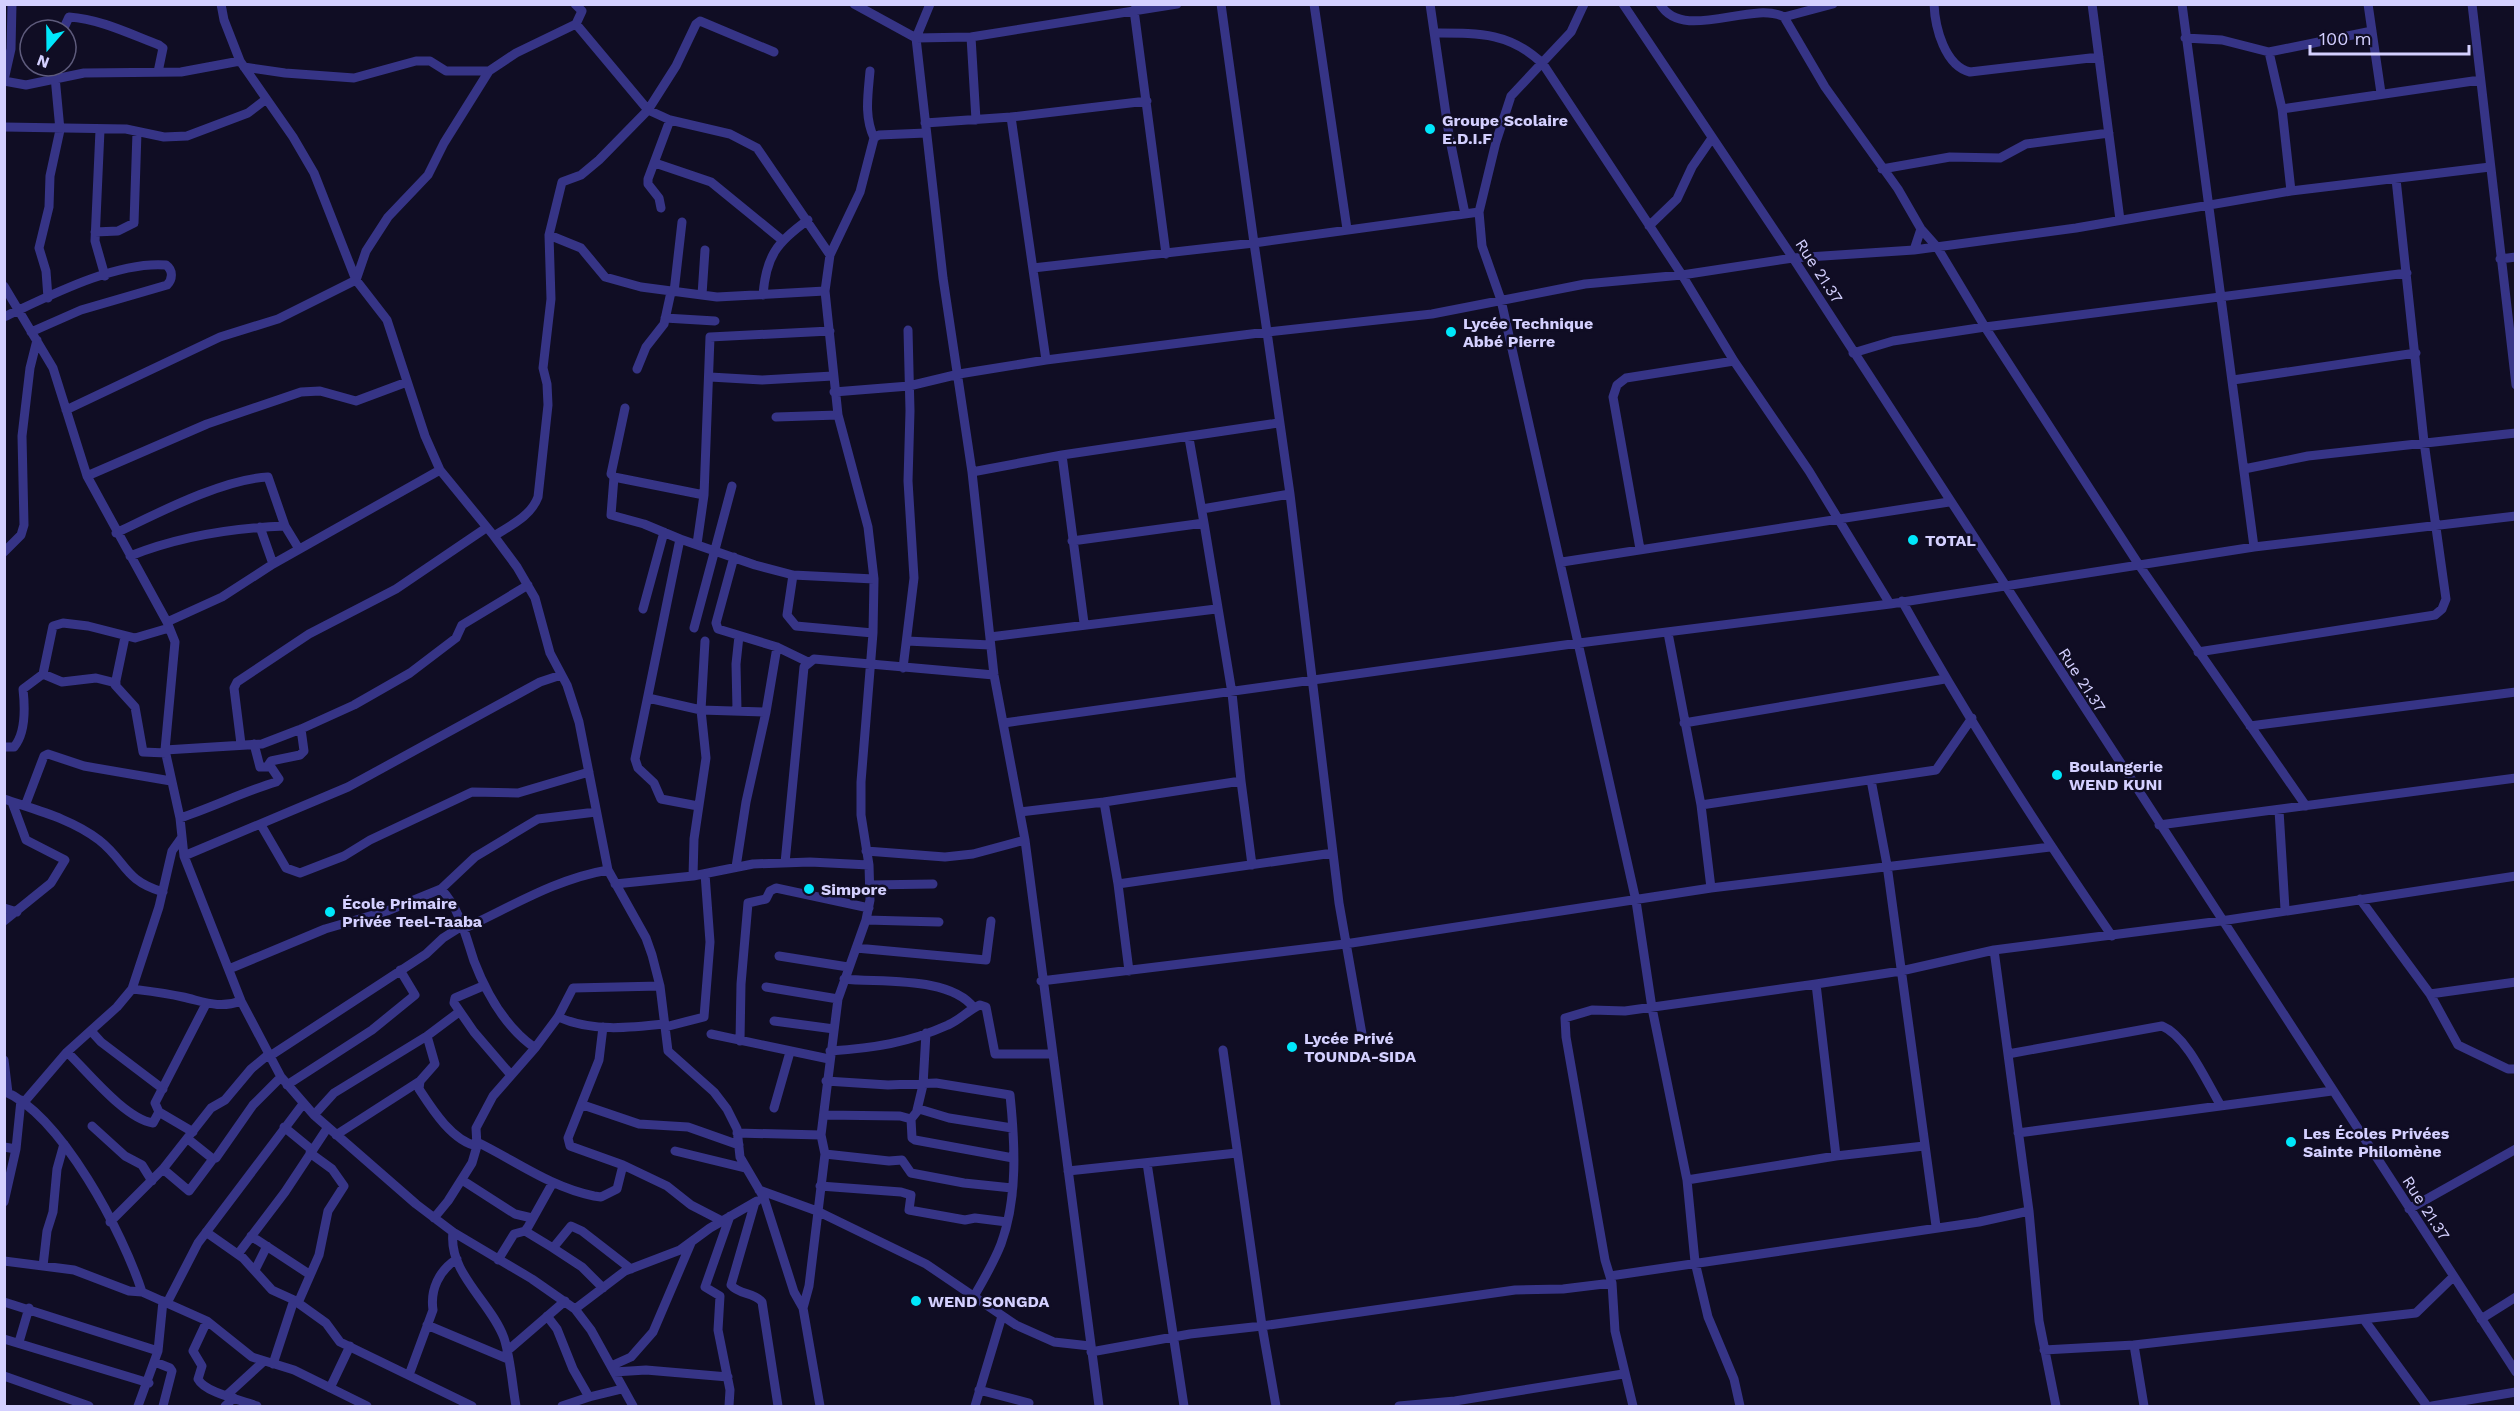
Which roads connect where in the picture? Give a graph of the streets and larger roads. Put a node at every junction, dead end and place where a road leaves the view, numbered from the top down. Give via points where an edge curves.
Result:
1 (12, 4) edge
2 (221, 4) edge
3 (854, 4) edge
4 (930, 4) edge
5 (1177, 4) edge
6 (1221, 4) edge
7 (1314, 4) edge
8 (1430, 4) edge
9 (1584, 4) edge
10 (1623, 4) edge
11 (1660, 4) edge
12 (1833, 4) edge
13 (1934, 4) edge
14 (2092, 4) edge
15 (2182, 4) edge
16 (2368, 4) edge
17 (2472, 4) edge
18 (581, 7) edge
19 (1134, 10) junction
20 (1784, 17) junction
21 (69, 18) edge
22 (576, 24) junction
23 (2372, 31) junction
24 (1435, 33) junction
25 (970, 37) junction
26 (916, 38) junction
27 (2185, 38) junction
28 (774, 52) dead end
29 (2269, 52) junction
30 (2099, 57) junction
31 (242, 64) junction
32 (1543, 64) junction
33 (489, 71) junction
34 (870, 71) dead end
35 (158, 72) junction
36 (56, 80) junction
37 (2480, 80) junction
38 (4, 81) edge
39 (2381, 93) junction
40 (265, 100) junction
41 (1147, 101) junction
42 (2282, 109) junction
43 (648, 110) junction
44 (1011, 117) junction
45 (670, 120) junction
46 (976, 120) junction
47 (4, 127) edge
48 (925, 128) junction
49 (60, 130) junction
50 (100, 130) junction
51 (136, 132) junction
52 (2109, 133) junction
53 (874, 138) junction
54 (1712, 138) junction
55 (655, 163) junction
56 (2490, 167) junction
57 (1882, 169) junction
58 (2396, 179) junction
59 (2291, 192) junction
60 (2210, 206) junction
61 (661, 208) dead end
62 (1479, 212) junction
63 (1465, 214) junction
64 (808, 220) junction
65 (2120, 220) junction
66 (682, 222) dead end
67 (1649, 226) junction
68 (1347, 229) junction
69 (1921, 229) junction
70 (95, 232) junction
71 (549, 235) junction
72 (782, 240) junction
73 (1254, 243) junction
74 (1937, 247) junction
75 (705, 250) dead end
76 (1914, 250) junction
77 (1166, 254) junction
78 (830, 255) junction
79 (2516, 257) edge
80 (1793, 258) junction
81 (2500, 259) junction
82 (1034, 268) junction
83 (2407, 273) junction
84 (1682, 275) junction
85 (105, 276) junction
86 (356, 280) junction
87 (4, 286) edge
88 (825, 291) junction
89 (672, 292) junction
90 (702, 295) junction
91 (763, 295) junction
92 (2222, 297) junction
93 (48, 298) junction
94 (1501, 300) junction
95 (19, 310) junction
96 (4, 317) edge
97 (665, 318) junction
98 (715, 321) dead end
99 (1985, 327) junction
100 (908, 330) dead end
101 (830, 331) junction
102 (1267, 333) junction
103 (34, 336) junction
104 (2513, 350) edge
105 (1853, 353) junction
106 (2416, 353) junction
107 (1046, 360) junction
108 (1734, 361) junction
109 (637, 369) dead end
110 (959, 374) junction
111 (833, 376) junction
112 (710, 377) junction
113 (2233, 380) junction
114 (407, 382) junction
115 (2516, 385) edge
116 (909, 386) junction
117 (834, 392) junction
118 (625, 408) dead end
119 (66, 410) junction
120 (838, 415) junction
121 (776, 417) dead end
122 (1278, 423) junction
123 (2516, 433) edge
124 (1189, 438) junction
125 (2424, 442) junction
126 (1062, 455) junction
127 (2244, 469) junction
128 (440, 470) junction
129 (972, 472) junction
130 (87, 476) junction
131 (614, 477) junction
132 (732, 486) dead end
133 (1290, 494) junction
134 (704, 495) junction
135 (1949, 502) junction
136 (1202, 509) junction
137 (2516, 516) edge
138 (1838, 519) junction
139 (1204, 523) junction
140 (285, 526) junction
141 (260, 527) junction
142 (2434, 527) junction
143 (486, 528) junction
144 (664, 532) junction
145 (116, 533) junction
146 (494, 536) junction
147 (680, 539) junction
148 (1072, 541) junction
149 (697, 544) junction
150 (2254, 547) junction
151 (299, 549) junction
152 (1640, 549) junction
153 (715, 551) junction
154 (4, 552) edge
155 (130, 556) junction
156 (734, 557) junction
157 (1562, 561) junction
158 (273, 564) junction
159 (2139, 565) junction
160 (794, 575) junction
161 (874, 579) junction
162 (2004, 584) junction
163 (528, 585) junction
164 (1902, 601) junction
165 (1890, 604) junction
166 (644, 609) dead end
167 (1216, 609) junction
168 (1084, 624) junction
169 (168, 625) junction
170 (694, 627) dead end
171 (873, 633) junction
172 (1668, 633) junction
173 (125, 636) junction
174 (739, 636) junction
175 (705, 641) dead end
176 (907, 641) junction
177 (990, 641) junction
178 (1579, 643) junction
179 (777, 647) junction
180 (2198, 652) junction
181 (808, 662) junction
182 (870, 665) junction
183 (903, 668) junction
184 (43, 674) junction
185 (561, 675) junction
186 (994, 675) junction
187 (1945, 679) junction
188 (1313, 680) junction
189 (116, 683) junction
190 (2516, 692) edge
191 (1232, 693) junction
192 (648, 698) junction
193 (701, 710) junction
194 (737, 710) junction
195 (766, 712) junction
196 (1972, 718) junction
197 (1004, 723) junction
198 (1684, 723) junction
199 (2250, 726) junction
200 (301, 729) junction
201 (241, 744) junction
202 (254, 744) junction
203 (4, 747) edge
204 (165, 751) junction
205 (270, 767) junction
206 (589, 772) junction
207 (2516, 778) edge
208 (1871, 780) junction
209 (171, 781) junction
210 (1241, 781) junction
211 (8, 800) edge
212 (1104, 802) junction
213 (1701, 805) junction
214 (25, 806) junction
215 (698, 806) junction
216 (2306, 806) junction
217 (2279, 810) junction
218 (596, 812) junction
219 (1020, 812) junction
220 (180, 818) junction
221 (261, 825) junction
222 (2159, 825) junction
223 (182, 837) junction
224 (1025, 840) junction
225 (2050, 847) junction
226 (866, 851) junction
227 (1333, 853) junction
228 (184, 856) junction
229 (785, 863) junction
230 (869, 865) junction
231 (1252, 865) junction
232 (1887, 865) junction
233 (736, 867) junction
234 (608, 870) junction
235 (705, 874) junction
236 (693, 876) junction
237 (2516, 876) edge
238 (933, 884) dead end
239 (615, 885) junction
240 (870, 885) junction
241 (1118, 885) junction
242 (1711, 888) junction
243 (441, 889) junction
244 (163, 892) junction
245 (2360, 899) junction
246 (1636, 901) junction
247 (4, 908) edge
248 (869, 908) junction
249 (2285, 909) junction
250 (17, 912) junction
251 (866, 920) junction
252 (4, 921) edge
253 (991, 921) dead end
254 (2221, 921) junction
255 (939, 922) dead end
256 (462, 928) junction
257 (2112, 936) junction
258 (1345, 944) junction
259 (856, 948) junction
260 (1994, 950) junction
261 (779, 956) dead end
262 (848, 967) junction
263 (229, 969) junction
264 (400, 970) junction
265 (1129, 971) junction
266 (1901, 971) junction
267 (844, 979) junction
268 (1041, 981) junction
269 (2516, 982) edge
270 (1816, 984) junction
271 (483, 986) junction
272 (660, 986) junction
273 (766, 987) dead end
274 (132, 988) junction
275 (2430, 994) junction
276 (838, 999) junction
277 (241, 1001) junction
278 (206, 1004) junction
279 (974, 1008) junction
280 (1652, 1008) junction
281 (459, 1012) junction
282 (558, 1017) junction
283 (774, 1021) dead end
284 (665, 1026) junction
285 (603, 1027) junction
286 (834, 1029) junction
287 (91, 1031) junction
288 (926, 1033) junction
289 (711, 1034) dead end
290 (1362, 1034) dead end
291 (427, 1036) junction
292 (740, 1041) junction
293 (535, 1048) junction
294 (1223, 1050) dead end
295 (67, 1052) junction
296 (790, 1052) junction
297 (1053, 1054) junction
298 (2008, 1054) junction
299 (270, 1055) junction
300 (830, 1055) junction
301 (4, 1060) edge
302 (2516, 1069) edge
303 (511, 1076) junction
304 (284, 1081) junction
305 (420, 1081) junction
306 (826, 1081) junction
307 (923, 1085) junction
308 (163, 1089) junction
309 (2332, 1091) junction
310 (6, 1092) edge
311 (23, 1101) junction
312 (303, 1104) junction
313 (583, 1105) junction
314 (2221, 1106) junction
315 (774, 1108) dead end
316 (159, 1112) junction
317 (314, 1115) junction
318 (824, 1115) junction
319 (914, 1115) junction
320 (92, 1126) dead end
321 (328, 1127) junction
322 (284, 1128) junction
323 (1012, 1128) junction
324 (737, 1133) junction
325 (2018, 1133) junction
326 (190, 1135) junction
327 (336, 1135) junction
328 (821, 1135) junction
329 (64, 1143) junction
330 (477, 1144) junction
331 (739, 1145) junction
332 (1924, 1146) junction
333 (4, 1147) edge
334 (16, 1149) junction
335 (2516, 1149) edge
336 (311, 1151) junction
337 (675, 1151) dead end
338 (1238, 1153) junction
339 (825, 1154) junction
340 (1836, 1156) junction
341 (1013, 1158) junction
342 (213, 1159) junction
343 (1148, 1163) junction
344 (623, 1165) junction
345 (745, 1168) junction
346 (163, 1169) junction
347 (1068, 1172) junction
348 (462, 1180) junction
349 (1687, 1180) junction
350 (152, 1181) junction
351 (552, 1184) junction
352 (820, 1186) junction
353 (1012, 1188) junction
354 (6, 1190) edge
355 (760, 1196) junction
356 (4, 1202) edge
357 (2409, 1209) junction
358 (817, 1211) junction
359 (2029, 1211) junction
360 (434, 1218) junction
361 (532, 1218) junction
362 (726, 1218) junction
363 (110, 1222) junction
364 (1007, 1222) junction
365 (1936, 1226) junction
366 (525, 1231) junction
367 (206, 1232) junction
368 (453, 1232) junction
369 (251, 1236) junction
370 (691, 1244) junction
371 (267, 1246) junction
372 (553, 1248) junction
373 (238, 1254) junction
374 (457, 1259) junction
375 (498, 1260) junction
376 (4, 1261) edge
377 (1695, 1262) junction
378 (43, 1266) junction
379 (631, 1269) junction
380 (255, 1270) junction
381 (309, 1274) junction
382 (2453, 1277) junction
383 (1611, 1280) junction
384 (603, 1288) junction
385 (142, 1292) junction
386 (2516, 1297) edge
387 (973, 1298) junction
388 (565, 1300) junction
389 (4, 1302) edge
390 (165, 1302) junction
391 (296, 1302) junction
392 (29, 1308) junction
393 (803, 1308) junction
394 (575, 1309) junction
395 (547, 1316) junction
396 (1002, 1317) junction
397 (2481, 1319) junction
398 (207, 1321) junction
399 (2365, 1321) junction
400 (427, 1325) junction
401 (1262, 1326) junction
402 (1174, 1338) junction
403 (4, 1339) edge
404 (19, 1341) junction
405 (2134, 1345) junction
406 (350, 1346) junction
407 (1091, 1349) junction
408 (2044, 1350) junction
409 (158, 1351) junction
410 (508, 1355) junction
411 (155, 1362) junction
412 (268, 1363) junction
413 (613, 1369) junction
414 (2516, 1372) edge
415 (409, 1374) junction
416 (1623, 1374) junction
417 (4, 1376) edge
418 (728, 1377) junction
419 (149, 1383) junction
420 (330, 1388) junction
421 (622, 1389) junction
422 (979, 1390) junction
423 (2516, 1392) edge
424 (231, 1396) junction
425 (589, 1397) junction
426 (1029, 1403) dead end
427 (1456, 1404) edge
428 (88, 1407) edge
429 (138, 1407) edge
430 (163, 1407) edge
431 (225, 1407) edge
432 (257, 1407) edge
433 (367, 1407) edge
434 (472, 1407) edge
435 (516, 1407) edge
436 (562, 1407) edge
437 (633, 1407) edge
438 (729, 1407) edge
439 (778, 1407) edge
440 (820, 1407) edge
441 (975, 1407) edge
442 (1099, 1407) edge
443 (1184, 1407) edge
444 (1276, 1407) edge
445 (1399, 1407) edge
446 (1633, 1407) edge
447 (1740, 1407) edge
448 (2056, 1407) edge
449 (2144, 1407) edge
450 (2427, 1407) edge
451 (2432, 1407) edge

1 - 38 street via 11,49
2 - 31 street
3 - 26 street
4 - 26 street
5 - 19 street
6 - 73 street
7 - 68 street
8 - 24 street
9 - 32 street via 1572,32
10 - 54 street, Rue 21.37
11 - 20 street via 1664,11 1687,20 1768,11
12 - 20 street
13 - 30 street via 1938,29 1953,64 1961,70
14 - 30 street
15 - 27 street
16 - 23 street
17 - 37 street
18 - 22 street
19 - 25 street
19 - 41 street
20 - 57 street via 1825,87
21 - 35 street via 159,45 163,48
22 - 33 street via 516,53
22 - 43 street
23 - 29 street
23 - 39 street
24 - 32 street via 1482,33 1527,48
24 - 63 street
25 - 26 street
25 - 46 street
26 - 48 street
27 - 29 street via 2222,40
27 - 60 street
28 - 43 street via 700,21
29 - 42 street
30 - 52 street
31 - 33 street via 285,73 354,78 416,61 429,61 446,71
31 - 35 street
31 - 40 street
32 - 62 street via 1511,96
32 - 67 street
33 - 86 street via 428,175 388,217 366,251
34 - 53 street via 867,124
35 - 36 street via 84,73
36 - 38 street via 26,85
36 - 49 street
37 - 39 street
37 - 56 street
39 - 42 street
40 - 51 street via 248,113 187,136
40 - 86 street via 314,173
41 - 44 street
41 - 77 street
42 - 59 street
43 - 45 street
43 - 71 street via 599,160 581,175 562,182
44 - 46 street
44 - 82 street
45 - 55 street
45 - 64 street via 730,134 757,148
46 - 48 street
47 - 49 street
48 - 53 street
48 - 110 street
49 - 50 street
49 - 93 street via 39,248
50 - 51 street
50 - 70 street
51 - 70 street via 134,223 118,231
52 - 57 street via 2026,144 2000,158 1950,157
52 - 65 street
53 - 78 street via 860,192
54 - 67 street via 1677,199
54 - 80 street, Rue 21.37
55 - 61 street via 648,184 659,198
55 - 72 street via 711,182
56 - 58 street
56 - 81 street
57 - 69 street
58 - 59 street
58 - 83 street
59 - 60 street
60 - 65 street
60 - 92 street
62 - 63 street
62 - 94 street via 1482,246
63 - 68 street
64 - 72 street
64 - 78 street
65 - 74 street
66 - 89 street
67 - 84 street
68 - 73 street
69 - 74 street
69 - 76 street
70 - 85 street
71 - 89 street via 581,248 605,277
71 - 146 street via 551,299 543,368 548,405 541,482 535,507
72 - 91 street via 767,262
73 - 77 street
73 - 102 street
74 - 76 street
74 - 99 street
75 - 90 street
76 - 80 street
77 - 82 street
78 - 88 street
79 - 81 street
80 - 84 street
80 - 105 street, Rue 21.37
81 - 104 street
82 - 107 street
83 - 92 street
83 - 106 street
84 - 94 street via 1585,284
84 - 108 street
85 - 93 street
85 - 103 street via 158,264 169,267 172,276 167,285 81,310
86 - 114 street via 387,320
86 - 119 street via 278,319 220,337
87 - 95 street
88 - 91 street
88 - 101 street
89 - 90 street
89 - 97 street
90 - 91 street
92 - 99 street
92 - 113 street
93 - 95 street
94 - 102 street via 1432,314
94 - 157 street
95 - 96 street
95 - 103 street
97 - 98 street
97 - 109 street
99 - 105 street via 1893,341
99 - 159 street
100 - 116 street
101 - 111 street
101 - 112 street via 710,337
102 - 107 street
102 - 122 street
103 - 119 street via 53,368
103 - 154 street via 22,436 24,525 21,535
104 - 115 street
105 - 135 street, Rue 21.37
106 - 113 street
106 - 125 street
107 - 110 street
108 - 138 street
108 - 152 street via 1626,378 1617,385 1613,397
110 - 116 street
110 - 129 street
111 - 112 street via 762,380
111 - 117 street
112 - 134 street
113 - 127 street
114 - 128 street
114 - 130 street via 356,401 321,390 301,392 207,424
116 - 117 street
116 - 176 street via 908,481 914,578
117 - 120 street
118 - 131 street via 611,469
119 - 130 street
120 - 121 street
120 - 161 street via 868,527
122 - 124 street
122 - 133 street
123 - 125 street
124 - 126 street
124 - 136 street
125 - 127 street via 2308,456
125 - 142 street
126 - 129 street
126 - 148 street
127 - 150 street
128 - 143 street
128 - 151 street
129 - 177 street
130 - 145 street
131 - 134 street
131 - 144 street via 611,515
132 - 153 street
133 - 136 street
133 - 188 street
134 - 149 street
135 - 138 street
135 - 162 street, Rue 21.37
136 - 139 street
137 - 142 street
138 - 152 street
138 - 165 street
139 - 148 street
139 - 167 street
140 - 141 street
140 - 145 street via 268,477 253,478 176,506
140 - 151 street
141 - 155 street via 182,538
141 - 158 street
142 - 150 street
142 - 180 street via 2446,599 2435,615
143 - 146 street
143 - 201 street via 396,589 309,634 237,682 234,688
144 - 147 street
144 - 166 street
145 - 155 street
146 - 163 street
147 - 149 street
147 - 192 street
148 - 168 street
149 - 153 street
150 - 159 street
151 - 158 street
152 - 157 street
153 - 156 street
153 - 170 street
155 - 169 street
156 - 160 street
156 - 174 street via 716,626
157 - 178 street
158 - 169 street
159 - 162 street
159 - 180 street
160 - 161 street
160 - 171 street via 787,615 796,626
161 - 171 street
162 - 164 street
162 - 222 street, Rue 21.37
163 - 185 street
163 - 200 street via 462,625 456,638 410,673
164 - 165 street
164 - 187 street
165 - 172 street
167 - 168 street
167 - 191 street
168 - 177 street
169 - 173 street via 135,638
169 - 204 street via 175,642
171 - 182 street
172 - 178 street
172 - 198 street
173 - 184 street via 108,629 58,623 53,626
173 - 189 street
174 - 179 street
174 - 194 street
175 - 193 street
176 - 177 street
176 - 183 street
177 - 186 street
178 - 188 street
178 - 246 street
179 - 181 street
179 - 195 street
180 - 199 street
181 - 182 street via 814,659
181 - 229 street via 804,667
182 - 183 street
182 - 226 street via 861,782
183 - 186 street
184 - 189 street via 62,682 96,678
184 - 203 street via 23,689 25,712 18,742 14,747
185 - 206 street via 572,696
185 - 221 street via 540,682 348,787
186 - 197 street
187 - 196 street
187 - 198 street
188 - 191 street
188 - 227 street
189 - 204 street via 135,707 143,752
190 - 199 street
191 - 197 street
191 - 210 street
192 - 193 street
192 - 215 street via 635,764 654,783 665,802
193 - 194 street
193 - 215 street via 706,758
194 - 195 street
195 - 233 street
196 - 208 street via 1936,770
196 - 225 street
197 - 219 street
198 - 213 street
199 - 216 street
200 - 202 street
200 - 205 street via 304,751 271,761
201 - 202 street
201 - 204 street
202 - 205 street via 260,767
204 - 209 street
205 - 220 street via 277,773 276,782
206 - 218 street
206 - 221 street via 518,793 472,792 344,856 300,873 286,868
207 - 216 street
208 - 213 street
208 - 232 street
209 - 214 street via 84,765 48,754
209 - 220 street
210 - 212 street
210 - 231 street
211 - 214 street
211 - 250 street via 26,840 65,860 51,883
212 - 219 street
212 - 241 street
213 - 242 street
214 - 244 street via 76,826 99,840 136,881
215 - 236 street
216 - 217 street
217 - 222 street
217 - 249 street
218 - 234 street
218 - 243 street via 538,819 475,857
219 - 224 street
220 - 223 street
221 - 228 street
222 - 254 street, Rue 21.37
223 - 228 street
223 - 244 street via 172,852
224 - 226 street via 945,857
224 - 268 street
225 - 232 street
225 - 257 street
226 - 230 street
227 - 231 street
227 - 258 street
228 - 263 street
229 - 230 street
229 - 233 street
230 - 240 street
231 - 241 street
232 - 242 street
232 - 266 street
233 - 235 street
234 - 239 street
234 - 256 street via 545,887
235 - 236 street
235 - 284 street via 710,942 704,1017
236 - 239 street
237 - 245 street
238 - 240 street
239 - 272 street via 646,938
240 - 248 street
241 - 265 street
242 - 246 street
243 - 256 street via 452,903
243 - 263 street via 387,911 325,929
244 - 274 street
245 - 249 street
245 - 275 street
246 - 258 street
246 - 280 street
247 - 250 street
248 - 251 street
248 - 292 street via 776,888 766,899 748,903
249 - 254 street
250 - 252 street
251 - 255 street
251 - 259 street
253 - 259 street via 986,960
254 - 257 street
254 - 309 street, Rue 21.37
256 - 264 street
256 - 271 street
257 - 260 street
258 - 265 street
258 - 290 street
259 - 262 street
260 - 266 street
260 - 298 street
261 - 262 street
262 - 267 street
263 - 277 street
264 - 299 street
264 - 304 street via 416,995 372,1030
265 - 268 street
266 - 270 street
266 - 332 street
267 - 276 street
267 - 279 street via 933,986 959,992
268 - 297 street
269 - 275 street
270 - 280 street
270 - 340 street
271 - 281 street via 455,998
271 - 293 street via 506,1023
272 - 282 street via 573,988
272 - 284 street
273 - 276 street
274 - 278 street
274 - 287 street
275 - 302 street via 2458,1045 2508,1069
276 - 286 street
277 - 278 street via 222,1007
277 - 299 street
278 - 308 street
279 - 288 street via 960,1020
279 - 297 street via 986,1007 995,1054
280 - 349 street
280 - 383 street via 1592,1010 1565,1018
281 - 291 street
281 - 303 street
282 - 285 street via 577,1025
282 - 293 street
283 - 286 street
284 - 285 street
284 - 324 street via 670,1054 714,1092 727,1109
285 - 313 street via 599,1060
286 - 300 street
287 - 295 street
287 - 308 street
288 - 300 street via 880,1048
288 - 307 street
289 - 292 street
291 - 305 street via 435,1064
291 - 317 street via 334,1093
292 - 296 street
293 - 303 street
294 - 338 street
295 - 311 street
295 - 316 street via 143,1120 153,1123
296 - 300 street
296 - 315 street
297 - 347 street
298 - 314 street via 2162,1026 2181,1040
298 - 325 street
299 - 304 street
299 - 326 street via 251,1069 225,1100 211,1108
300 - 306 street
301 - 310 street
303 - 330 street via 493,1096 476,1128
304 - 312 street
304 - 342 street via 253,1105
305 - 327 street
305 - 330 street via 418,1089 435,1113 462,1140
306 - 307 street
306 - 318 street
307 - 319 street
307 - 323 street via 936,1083 1009,1094
308 - 316 street via 155,1103
309 - 314 street
309 - 357 street, Rue 21.37
310 - 311 street
311 - 329 street
311 - 334 street
312 - 317 street
312 - 322 street
313 - 331 street via 639,1125 688,1127
313 - 344 street via 568,1138 570,1146
314 - 325 street
316 - 326 street
317 - 321 street
318 - 319 street
318 - 328 street
319 - 323 street
319 - 341 street via 915,1140
320 - 350 street via 125,1156 142,1165
321 - 327 street
321 - 336 street
322 - 336 street
322 - 367 street
323 - 341 street
324 - 328 street
324 - 331 street
325 - 359 street
326 - 342 street
326 - 346 street
327 - 360 street
328 - 339 street
329 - 363 street
329 - 378 street
330 - 348 street
330 - 351 street
331 - 345 street
332 - 340 street
332 - 365 street
333 - 334 street
334 - 354 street
335 - 357 street
336 - 369 street
336 - 381 street via 344,1186 328,1211 319,1255
337 - 345 street
338 - 343 street
338 - 401 street
339 - 352 street
339 - 353 street via 902,1160 912,1173
340 - 349 street
341 - 353 street
342 - 346 street via 189,1191
343 - 347 street
343 - 402 street
344 - 351 street via 617,1189 601,1197
344 - 362 street via 668,1186 691,1205
345 - 355 street
346 - 350 street
347 - 407 street
348 - 360 street
348 - 361 street via 515,1214
349 - 377 street
350 - 363 street
351 - 361 street
352 - 358 street
352 - 364 street via 901,1192 910,1195 909,1210 965,1220
353 - 364 street
354 - 356 street
355 - 358 street
355 - 362 street
355 - 393 street
355 - 439 street via 731,1285 762,1302
357 - 382 street, Rue 21.37
358 - 387 street via 926,1264
358 - 393 street
359 - 365 street
359 - 408 street
360 - 368 street
361 - 366 street
362 - 370 street
362 - 418 street via 705,1287 720,1296 718,1330
363 - 385 street via 131,1259
364 - 387 street via 1001,1246
365 - 377 street
366 - 372 street
366 - 375 street via 514,1234
367 - 373 street
367 - 390 street
368 - 374 street
368 - 375 street
369 - 371 street
369 - 373 street
370 - 379 street
370 - 413 street via 653,1332 631,1357
371 - 380 street
371 - 381 street
372 - 379 street via 571,1226
372 - 384 street via 582,1267
373 - 380 street
374 - 400 street via 448,1264 439,1278
374 - 410 street via 495,1320
375 - 388 street
376 - 378 street
377 - 383 street
377 - 447 street via 1708,1317 1734,1379
378 - 385 street via 74,1270 129,1291
379 - 384 street
380 - 391 street via 272,1290
381 - 391 street
382 - 397 street, Rue 21.37
382 - 399 street via 2416,1313
383 - 401 street
383 - 416 street
384 - 394 street
385 - 390 street
386 - 397 street
387 - 396 street
388 - 394 street
388 - 395 street
389 - 392 street
390 - 398 street
390 - 409 street
391 - 406 street
391 - 412 street
392 - 404 street
392 - 409 street
393 - 440 street
394 - 413 street
395 - 410 street
395 - 425 street
396 - 407 street via 1054,1342
396 - 422 street
397 - 414 street, Rue 21.37
398 - 412 street via 245,1353
398 - 424 street via 193,1351 202,1366 198,1378 204,1388
399 - 405 street
399 - 450 street
400 - 410 street
400 - 415 street
401 - 402 street
401 - 444 street
402 - 407 street
402 - 443 street
403 - 404 street
404 - 419 street
405 - 408 street
405 - 449 street
406 - 415 street
406 - 420 street
407 - 442 street
408 - 448 street
409 - 411 street
410 - 435 street
411 - 419 street
411 - 430 street via 172,1371
412 - 420 street via 294,1370
412 - 424 street
413 - 418 street
413 - 421 street
415 - 434 street
416 - 427 street
416 - 446 street
417 - 428 street
418 - 438 street
419 - 429 street
420 - 433 street
421 - 425 street
421 - 437 street
422 - 426 street
422 - 441 street
423 - 451 street
424 - 431 street
424 - 432 street
425 - 436 street
427 - 445 street

